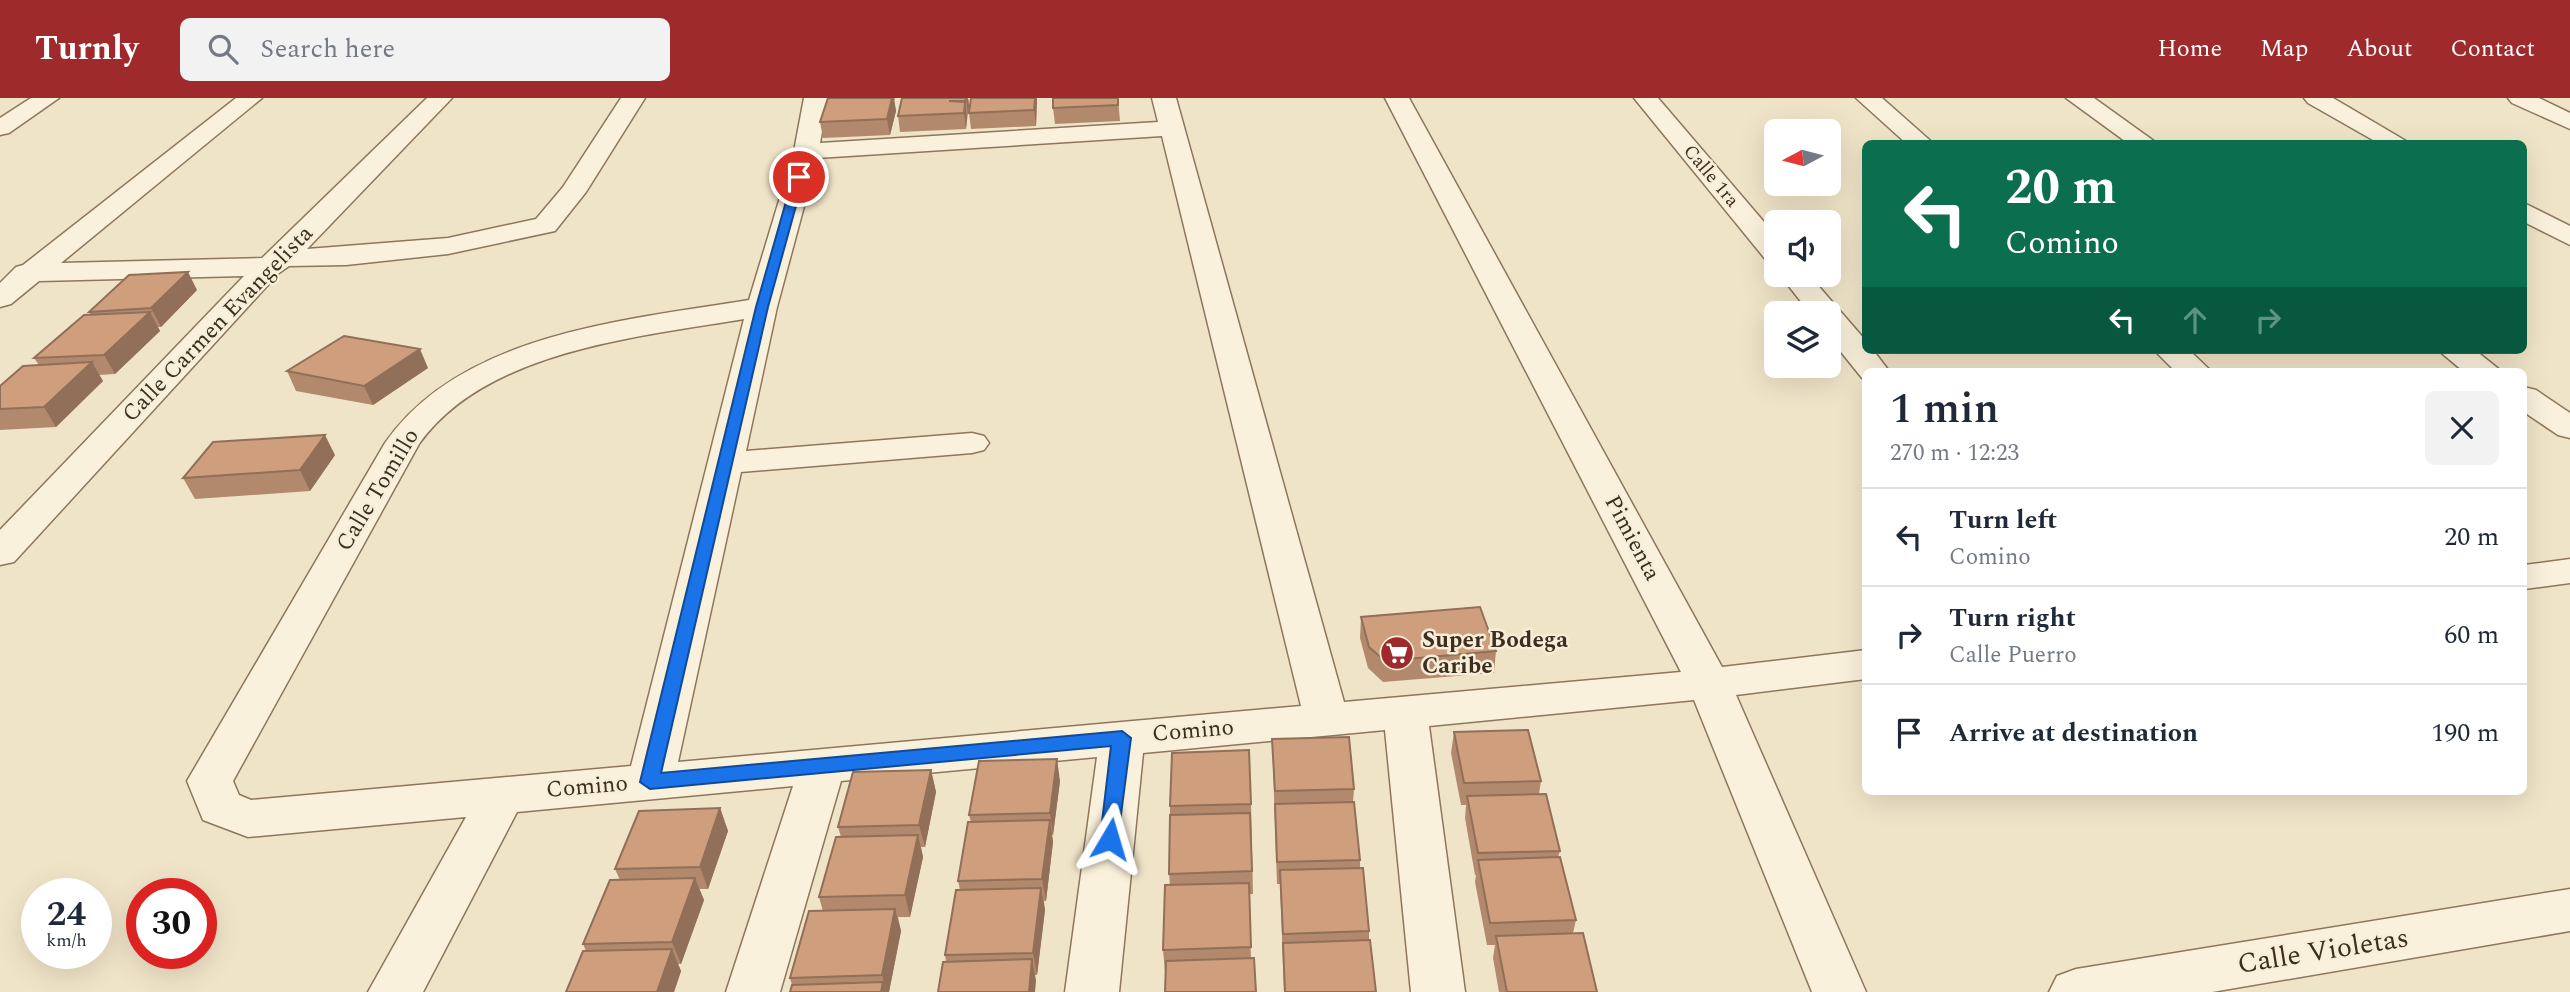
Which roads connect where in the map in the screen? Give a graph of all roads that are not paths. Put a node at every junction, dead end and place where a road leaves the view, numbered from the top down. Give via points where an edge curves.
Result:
1 (47, 98) edge
2 (250, 98) edge
3 (440, 98) edge
4 (633, 98) edge
5 (816, 98) edge
6 (1397, 98) edge
7 (1646, 98) edge
8 (1868, 98) edge
9 (2078, 98) edge
10 (2316, 98) edge
11 (2520, 98) edge
12 (1168, 113) edge
13 (2570, 122) edge
14 (0, 128) edge
15 (1917, 140) edge
16 (2140, 140) edge
17 (2392, 140) edge
18 (806, 151) junction
19 (2527, 213) edge
20 (2570, 237) edge
21 (1764, 240) edge
22 (275, 262) junction
23 (33, 272) junction
24 (0, 274) edge
25 (1804, 287) edge
26 (0, 298) edge
27 (1815, 301) edge
28 (762, 307) junction
29 (1841, 332) edge
30 (2175, 354) edge
31 (2460, 354) edge
32 (1871, 368) edge
33 (2191, 368) edge
34 (2481, 368) edge
35 (2527, 399) edge
36 (2570, 428) edge
37 (972, 443) dead end
38 (725, 463) junction
39 (0, 552) edge
40 (2570, 571) edge
41 (2527, 577) edge
42 (1862, 665) edge
43 (1709, 684) junction
44 (1405, 712) junction
45 (1327, 719) junction
46 (1122, 738) junction
47 (822, 766) junction
48 (650, 782) junction
49 (502, 795) junction
50 (219, 807) joint
51 (2570, 909) edge
52 (395, 992) edge
53 (753, 992) edge
54 (1092, 992) edge
55 (1438, 992) edge
56 (1839, 992) edge
57 (2076, 992) edge

1 - 14 street
2 - 23 street
3 - 22 street, Calle Carmen Evangelista
4 - 22 street via 573,192 545,225 493,239 423,249
5 - 18 street
6 - 43 street, Pimienta
7 - 21 street, Calle 1ra
8 - 15 street
9 - 16 street
10 - 17 street
11 - 13 street
12 - 18 street
12 - 45 street
18 - 28 street
19 - 20 street
22 - 23 street
22 - 39 street, Calle Carmen Evangelista
23 - 24 street
23 - 26 street
25 - 27 street
28 - 38 street
28 - 50 street, Calle Tomillo via 639,329 518,359 460,387 428,410 402,443 210,782
29 - 32 street
30 - 33 street
31 - 34 street
35 - 36 street
37 - 38 street
38 - 48 street
40 - 41 street
42 - 43 street, Comino
43 - 44 street, Comino
43 - 56 street, Pimienta
44 - 45 street, Comino
44 - 55 street
45 - 46 street, Comino
46 - 47 street, Comino
46 - 54 street
47 - 48 street, Comino
47 - 53 street
48 - 49 street, Comino
49 - 50 street, Comino via 248,819
49 - 52 street
51 - 57 street, Calle Violetas

